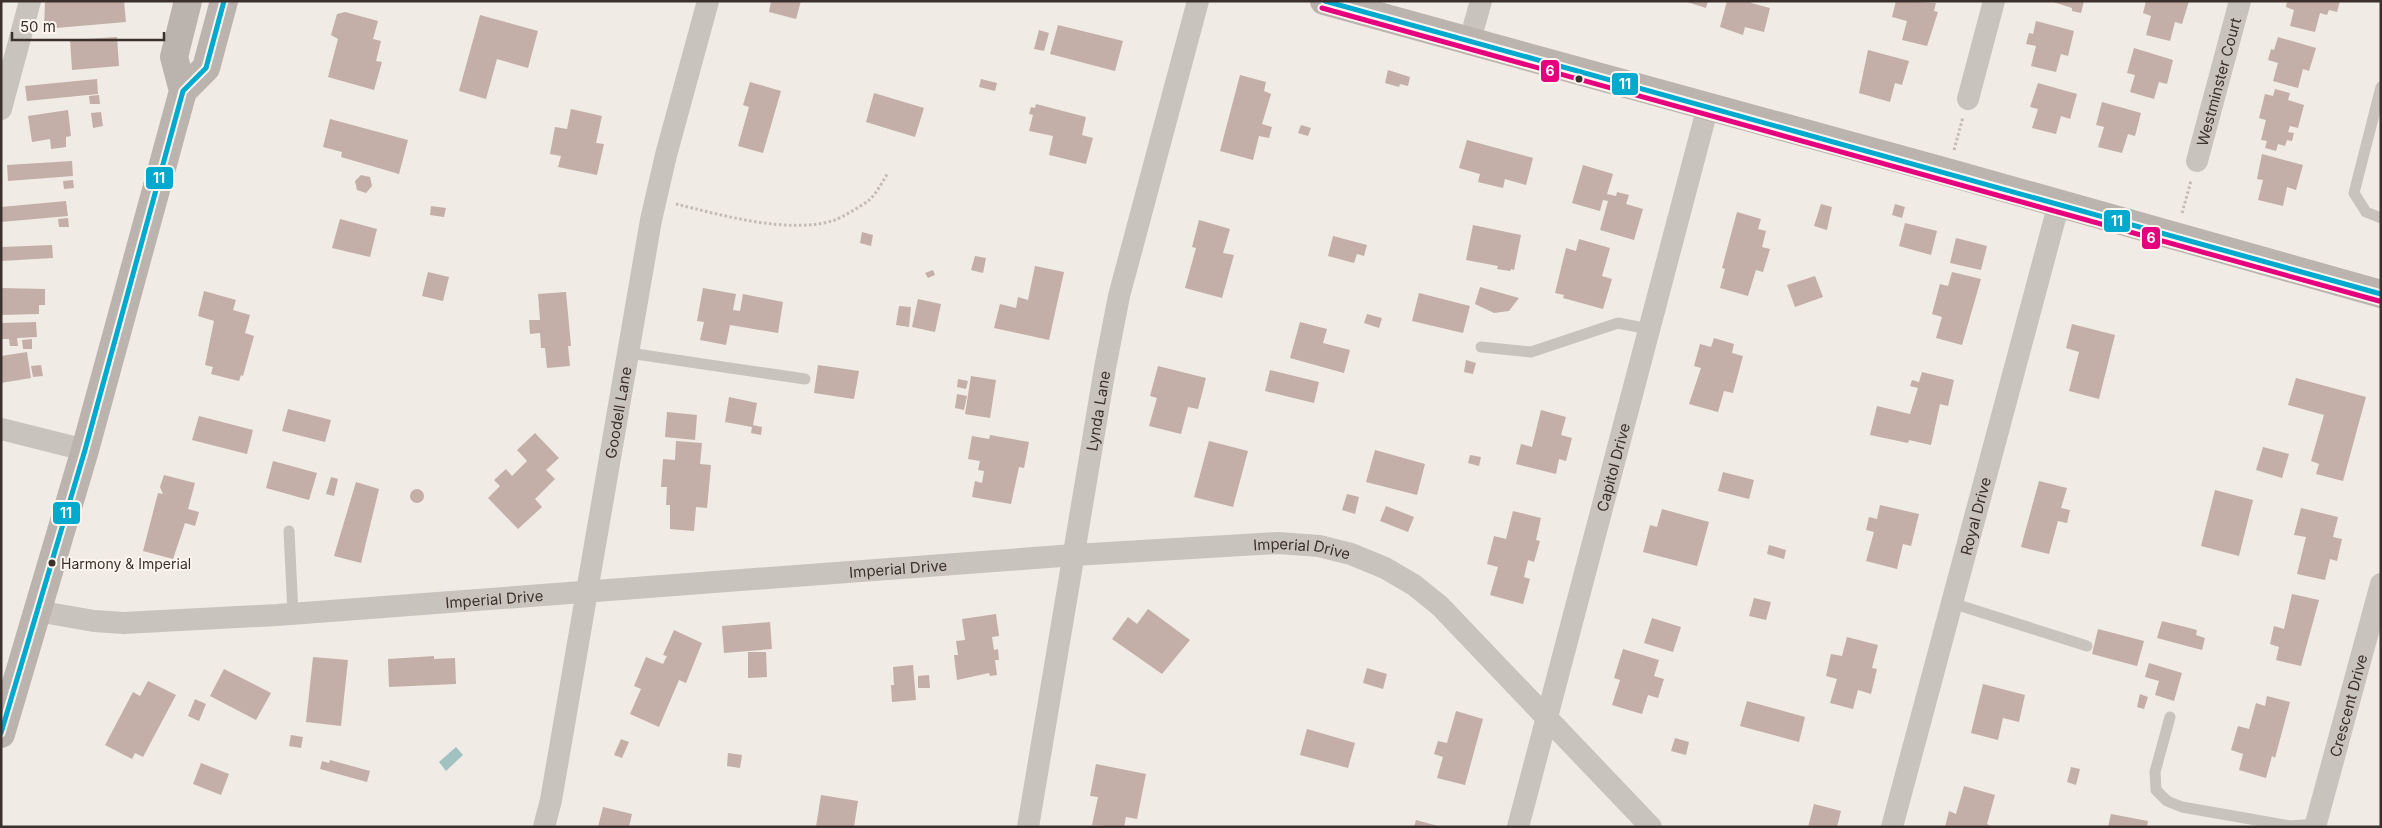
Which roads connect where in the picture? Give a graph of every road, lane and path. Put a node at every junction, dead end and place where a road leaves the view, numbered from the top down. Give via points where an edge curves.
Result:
1 (30, 1) edge
2 (188, 1) edge
3 (224, 1) edge
4 (708, 1) edge
5 (1198, 1) edge
6 (1324, 1) edge
7 (1481, 1) edge
8 (1994, 1) edge
9 (2240, 1) edge
10 (10, 40) edge
11 (1470, 40) junction
12 (2381, 87) edge
13 (183, 91) junction
14 (1968, 99) joint
15 (1708, 106) junction
16 (1, 109) edge
17 (2197, 160) joint
18 (1947, 172) junction
19 (888, 173) dead end
20 (656, 199) junction
21 (2058, 203) junction
22 (2381, 218) edge
23 (2177, 236) junction
24 (2381, 294) edge
25 (1649, 329) junction
26 (1481, 347) dead end
27 (629, 353) junction
28 (805, 378) dead end
29 (1, 429) edge
30 (85, 450) junction
31 (289, 532) dead end
32 (1074, 555) junction
33 (2381, 584) edge
34 (587, 593) junction
35 (1952, 603) junction
36 (37, 611) junction
37 (294, 614) junction
38 (2087, 646) dead end
39 (1546, 716) junction
40 (2170, 717) dead end
41 (1, 734) edge
42 (2316, 825) edge
43 (544, 827) edge
44 (1028, 827) edge
45 (1518, 827) edge
46 (1651, 827) edge
47 (1892, 827) edge

1 - 10 street
2 - 13 main road via 174,57
3 - 13 main road via 206,68
4 - 20 street, Goodell Lane
5 - 32 street, Lynda Lane via 1119,296
6 - 11 main road
7 - 11 street
8 - 14 street
9 - 17 street, Westminster Court
10 - 16 street
11 - 15 main road
12 - 22 lane via 2354,193 2366,212
13 - 30 main road
14 - 18 path
15 - 18 main road
15 - 25 street, Capitol Drive
17 - 23 path
18 - 21 main road
19 - 20 path via 869,200 835,220 807,224 746,220
20 - 27 street, Goodell Lane
21 - 23 main road
21 - 35 street, Royal Drive
23 - 24 main road
25 - 26 lane via 1618,322 1531,352
25 - 39 street, Capitol Drive
27 - 28 lane via 716,368
27 - 34 street, Goodell Lane
29 - 30 street
30 - 36 main road
31 - 37 lane
32 - 34 street, Imperial Drive
32 - 39 street, Imperial Drive via 1278,543 1319,546 1351,554 1385,568 1440,606
32 - 44 street, Lynda Lane
33 - 42 street, Crescent Drive
34 - 37 street, Imperial Drive
34 - 43 street, Goodell Lane
35 - 38 lane
35 - 47 street, Royal Drive
36 - 37 street, Imperial Drive via 124,623
36 - 41 main road
39 - 45 street, Capitol Drive
39 - 46 street, Imperial Drive
40 - 42 lane via 2155,772 2156,790 2167,801 2182,807 2290,826

